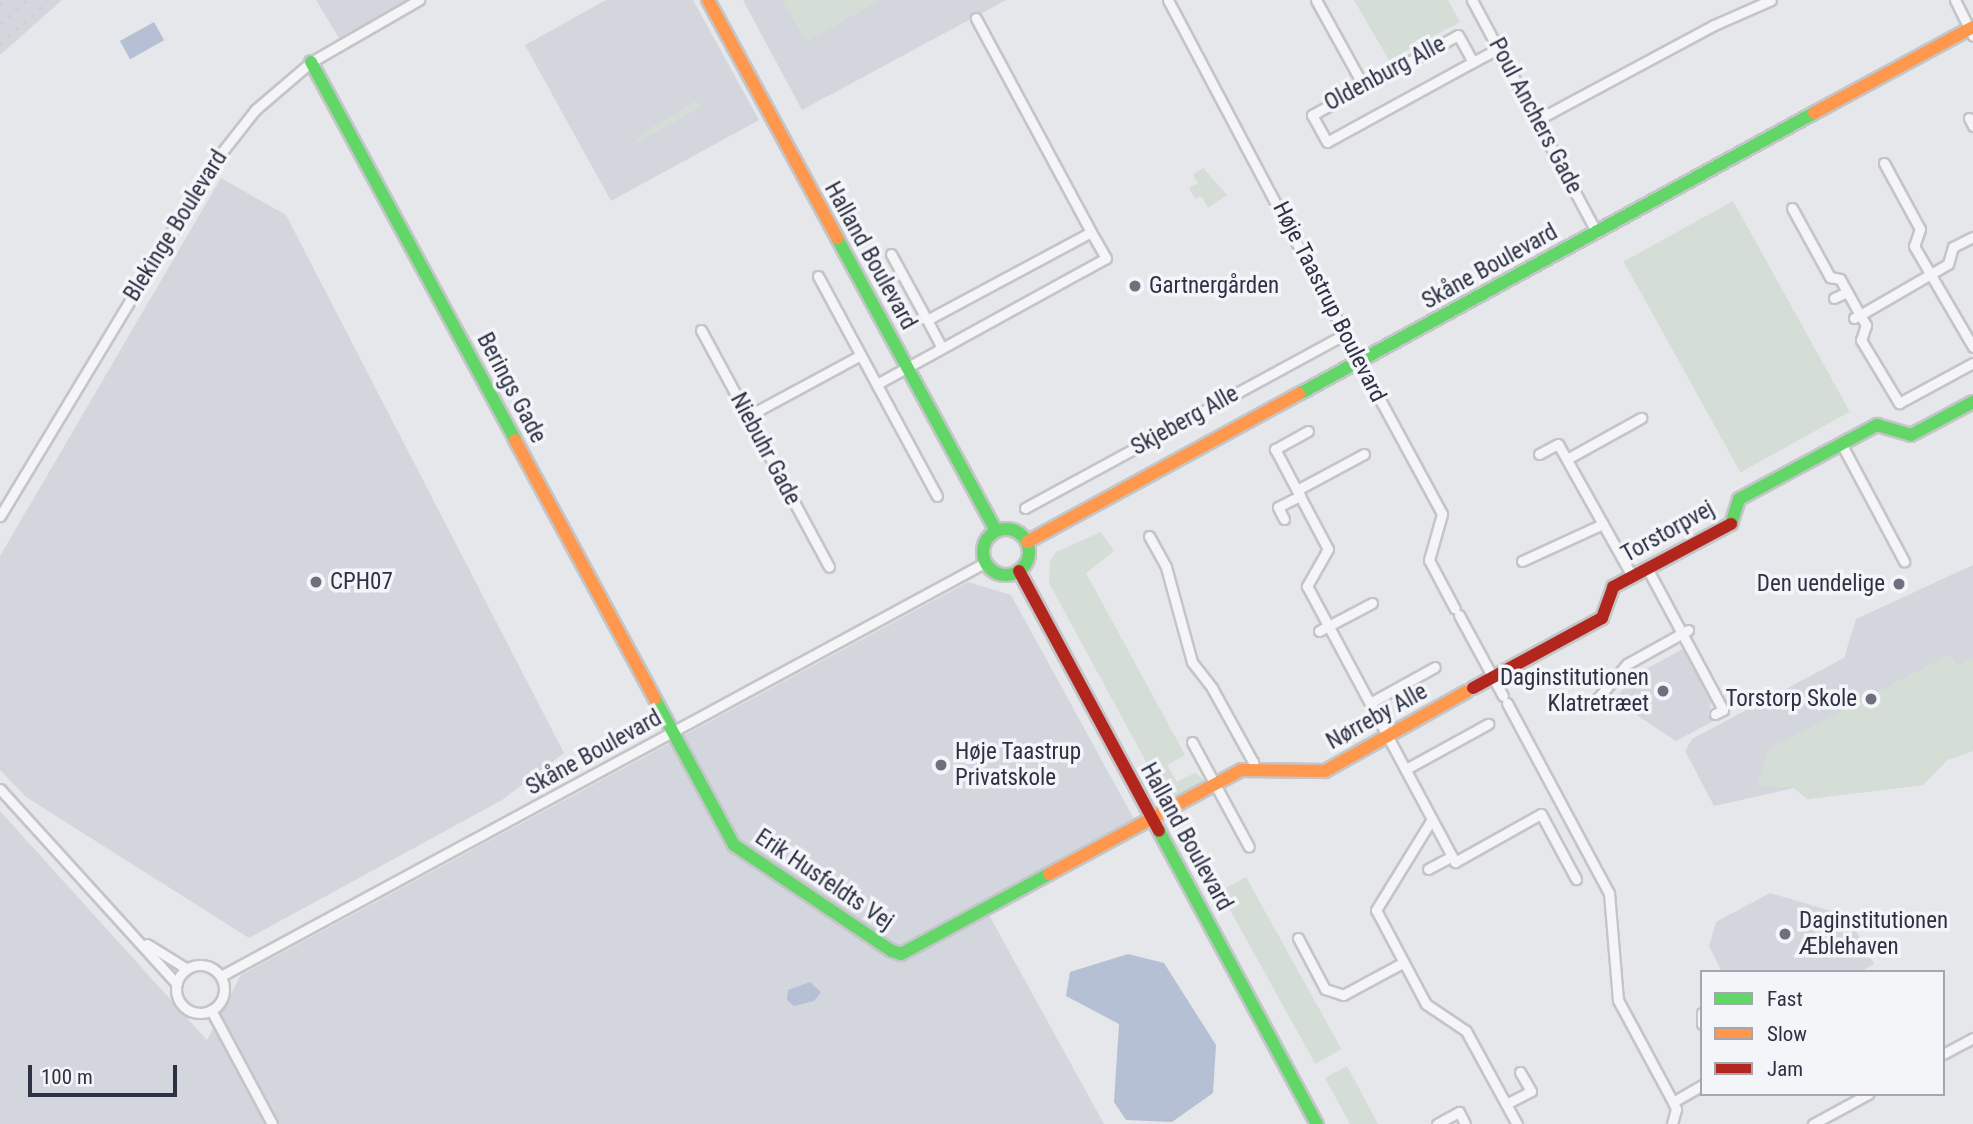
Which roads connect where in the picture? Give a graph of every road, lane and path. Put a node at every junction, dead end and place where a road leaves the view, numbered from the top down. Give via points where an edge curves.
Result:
1 (419, 0) edge
2 (708, 0) edge
3 (1168, 0) edge
4 (1316, 0) edge
5 (1472, 0) edge
6 (1771, 0) edge
7 (1955, 0) edge
8 (976, 18) dead end
9 (1972, 30) edge
10 (1499, 48) junction
11 (311, 62) junction
12 (1473, 62) junction
13 (1363, 85) junction
14 (1537, 120) junction
15 (1884, 163) dead end
16 (1792, 208) dead end
17 (1091, 232) junction
18 (1597, 233) junction
19 (1973, 237) edge
20 (891, 254) dead end
21 (1929, 274) junction
22 (818, 276) dead end
23 (1847, 292) junction
24 (1834, 298) dead end
25 (1857, 316) junction
26 (927, 320) junction
27 (701, 330) dead end
28 (1347, 338) junction
29 (1973, 347) edge
30 (942, 348) junction
31 (861, 355) junction
32 (1973, 363) edge
33 (907, 368) junction
34 (877, 384) junction
35 (1973, 402) edge
36 (748, 416) junction
37 (1642, 418) dead end
38 (1308, 431) dead end
39 (1842, 445) junction
40 (1364, 454) dead end
41 (1539, 454) dead end
42 (1567, 459) junction
43 (1298, 493) junction
44 (937, 496) dead end
45 (1025, 508) dead end
46 (0, 516) edge
47 (1284, 519) dead end
48 (1602, 524) junction
49 (996, 531) junction
50 (1149, 536) dead end
51 (1027, 542) junction
52 (1522, 561) dead end
53 (1904, 561) dead end
54 (986, 562) junction
55 (829, 567) dead end
56 (1647, 568) junction
57 (1019, 571) junction
58 (1632, 576) junction
59 (1612, 587) joint
60 (1372, 603) dead end
61 (1329, 626) junction
62 (1319, 631) dead end
63 (1685, 632) junction
64 (1435, 667) dead end
65 (1493, 677) junction
66 (1598, 698) dead end
67 (1370, 703) junction
68 (1715, 714) dead end
69 (1488, 724) dead end
70 (674, 733) junction
71 (1388, 736) junction
72 (1192, 742) dead end
73 (1406, 769) junction
74 (1253, 770) junction
75 (1214, 784) junction
76 (0, 789) edge
77 (1152, 819) junction
78 (1432, 819) junction
79 (1249, 847) dead end
80 (1452, 856) junction
81 (1428, 869) dead end
82 (1576, 879) dead end
83 (1298, 939) dead end
84 (142, 941) junction
85 (1404, 962) junction
86 (187, 969) junction
87 (220, 976) junction
88 (177, 984) junction
89 (211, 1010) junction
90 (1973, 1038) edge
91 (1945, 1053) edge
92 (1520, 1072) dead end
93 (1700, 1086) edge
94 (1864, 1096) edge
95 (1674, 1102) junction
96 (1506, 1104) junction
97 (272, 1124) edge
98 (1317, 1124) edge
99 (1437, 1124) edge
100 (1465, 1124) edge
101 (1517, 1124) edge
102 (1672, 1124) edge
103 (1813, 1124) edge

1 - 11 street, Blekinge Boulevard
2 - 33 street, Halland Boulevard
3 - 28 street, Høje Taastrup Boulevard via 1331,300
4 - 13 street
5 - 10 street, Poul Anchers Gade
6 - 14 street via 1714,25
7 - 9 street
8 - 17 street
9 - 18 street, Skåne Boulevard
10 - 12 street, Oldenburg Alle
10 - 14 street, Poul Anchers Gade
11 - 46 street, Blekinge Boulevard via 255,110 211,166
11 - 70 street, Berings Gade
12 - 13 street, Oldenburg Alle via 1458,35
12 - 13 street, Oldenburg Alle via 1327,142 1312,115
14 - 18 street, Poul Anchers Gade
15 - 21 street via 1920,229 1914,246
16 - 23 street via 1829,277 1840,279
17 - 26 street
17 - 30 street via 1106,258
18 - 51 street, Skåne Boulevard
19 - 21 street via 1953,247 1948,264
20 - 26 street
21 - 25 street
21 - 29 street
22 - 31 street
23 - 24 street
23 - 25 street
25 - 32 street via 1866,325 1861,340 1876,358 1899,403
26 - 30 street
27 - 36 street, Niebuhr Gade
28 - 45 street, Skjeberg Alle
28 - 65 street, Høje Taastrup Boulevard, bridge via 1442,514 1429,560
30 - 33 street
31 - 34 street
31 - 36 street
33 - 34 street
33 - 49 street, Halland Boulevard
34 - 44 street
35 - 39 street, Torstorpvej via 1911,435 1877,425
36 - 55 street, Niebuhr Gade
37 - 42 street
38 - 43 street via 1275,449
39 - 53 street
39 - 56 street, Torstorpvej via 1739,499 1732,523
40 - 43 street
41 - 42 street via 1558,444
42 - 48 street
43 - 47 street via 1278,508
43 - 61 street via 1328,549 1307,586
48 - 52 street
48 - 58 street
49 - 51 street via 1015,530
49 - 54 street via 983,548
50 - 74 street via 1166,567 1192,662 1254,762
51 - 57 street via 1028,558
54 - 57 street via 1000,574
54 - 70 street, Skåne Boulevard
56 - 58 street, Torstorpvej
56 - 63 street
57 - 77 street, Halland Boulevard
58 - 59 street, Torstorpvej
59 - 65 street, Nørreby Alle via 1602,618
60 - 61 street
61 - 62 street
61 - 67 street
63 - 66 street via 1627,664
63 - 68 street via 1723,710
64 - 67 street
65 - 71 street, Nørreby Alle
65 - 95 street, Høje Taastrup Boulevard via 1609,893 1618,1000
67 - 71 street
69 - 73 street
70 - 77 street, Erik Husfeldts Vej via 741,853 901,954
70 - 87 street, Skåne Boulevard
71 - 73 street
71 - 74 street, Nørreby Alle via 1325,771
72 - 75 street
73 - 78 street
74 - 75 street, Nørreby Alle via 1241,770
75 - 77 street, Nørreby Alle
75 - 79 street
76 - 84 street
77 - 98 street, Halland Boulevard
78 - 80 street
78 - 85 street via 1376,910
80 - 81 street
80 - 82 street via 1455,862 1541,814
83 - 85 street via 1325,989 1343,995
84 - 86 street
84 - 88 street
85 - 96 street via 1429,1008 1466,1031
86 - 87 street via 204,965
86 - 88 street
87 - 89 street via 222,999
88 - 89 street via 184,1007 197,1013
89 - 97 street
90 - 91 street
92 - 96 street via 1531,1091
93 - 95 street
94 - 103 street
95 - 102 street
96 - 101 street
99 - 100 street via 1459,1112

